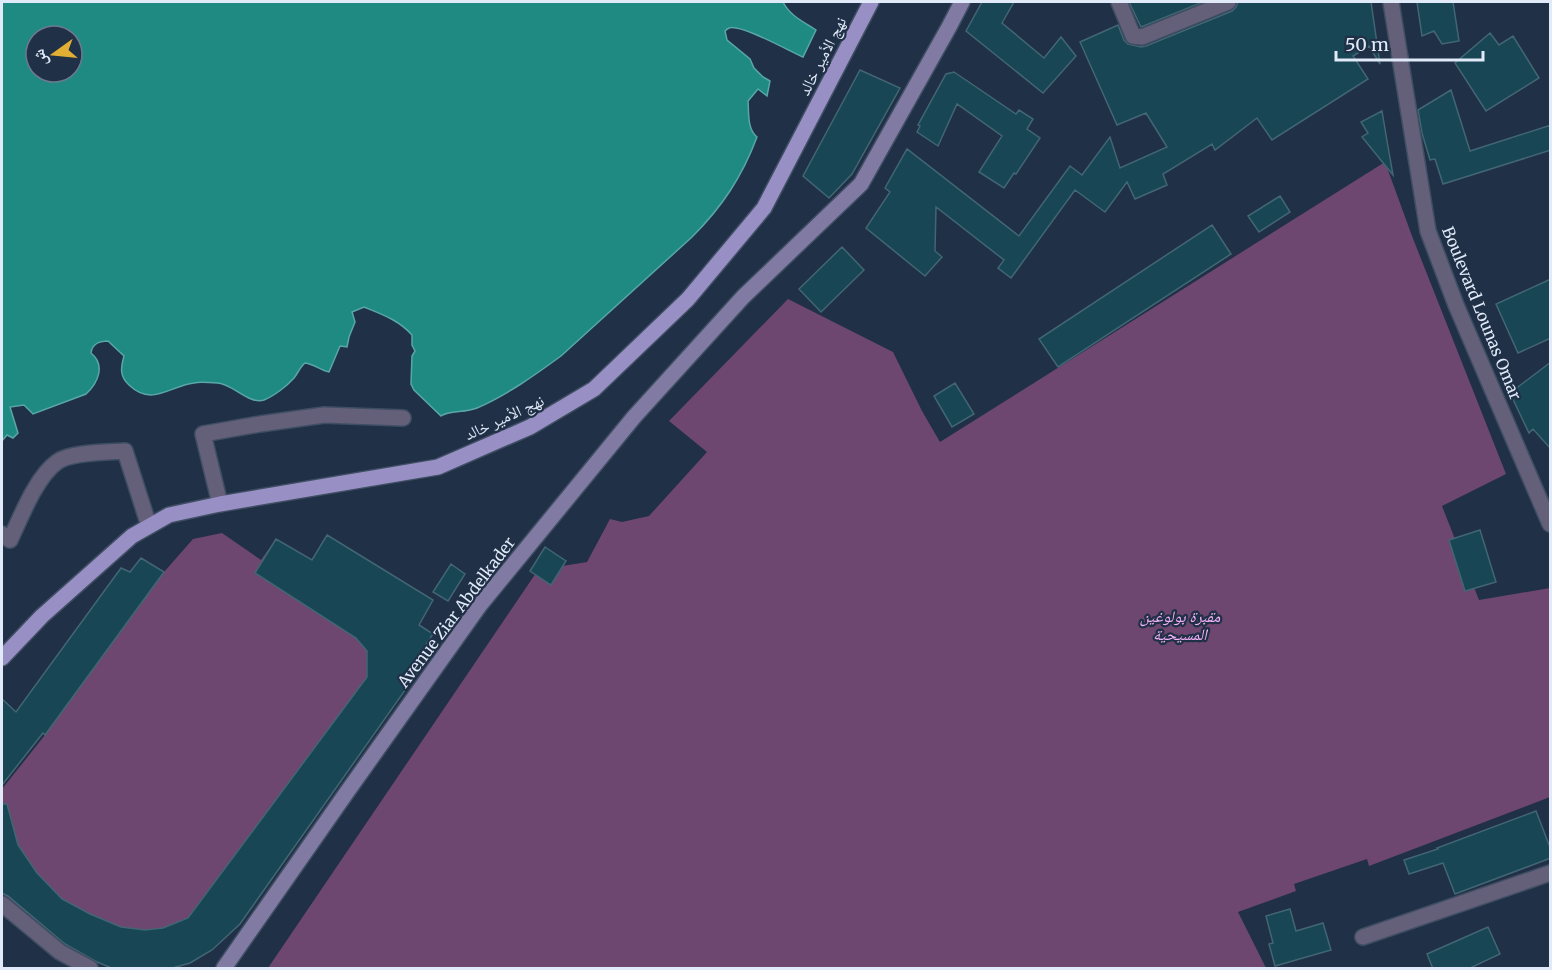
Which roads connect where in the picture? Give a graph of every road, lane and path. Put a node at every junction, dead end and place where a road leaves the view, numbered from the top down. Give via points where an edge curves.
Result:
1 (871, 2) edge
2 (962, 2) edge
3 (1119, 2) edge
4 (1228, 2) edge
5 (1391, 2) edge
6 (403, 418) dead end
7 (220, 504) junction
8 (1551, 524) edge
9 (149, 526) junction
10 (2, 534) edge
11 (2, 658) edge
12 (1551, 873) edge
13 (2, 904) edge
14 (1363, 937) dead end
15 (90, 969) edge
16 (224, 969) edge

1 - 7 main road, نهج الأمير خالد via 764,208 688,299 594,389 530,427 438,466
2 - 16 main road, Avenue Ziar Abdelkader via 861,184 743,297 634,417 480,605
3 - 4 street via 1133,36 1142,37
5 - 8 street, Boulevard Lounas Omar via 1428,231
6 - 7 street via 324,415 203,434
7 - 9 main road, نهج الأمير خالد via 168,515
9 - 10 street via 125,451 58,460 38,483 10,540
9 - 11 main road, نهج الأمير خالد via 132,536 42,616
12 - 14 street
13 - 15 street via 60,952

